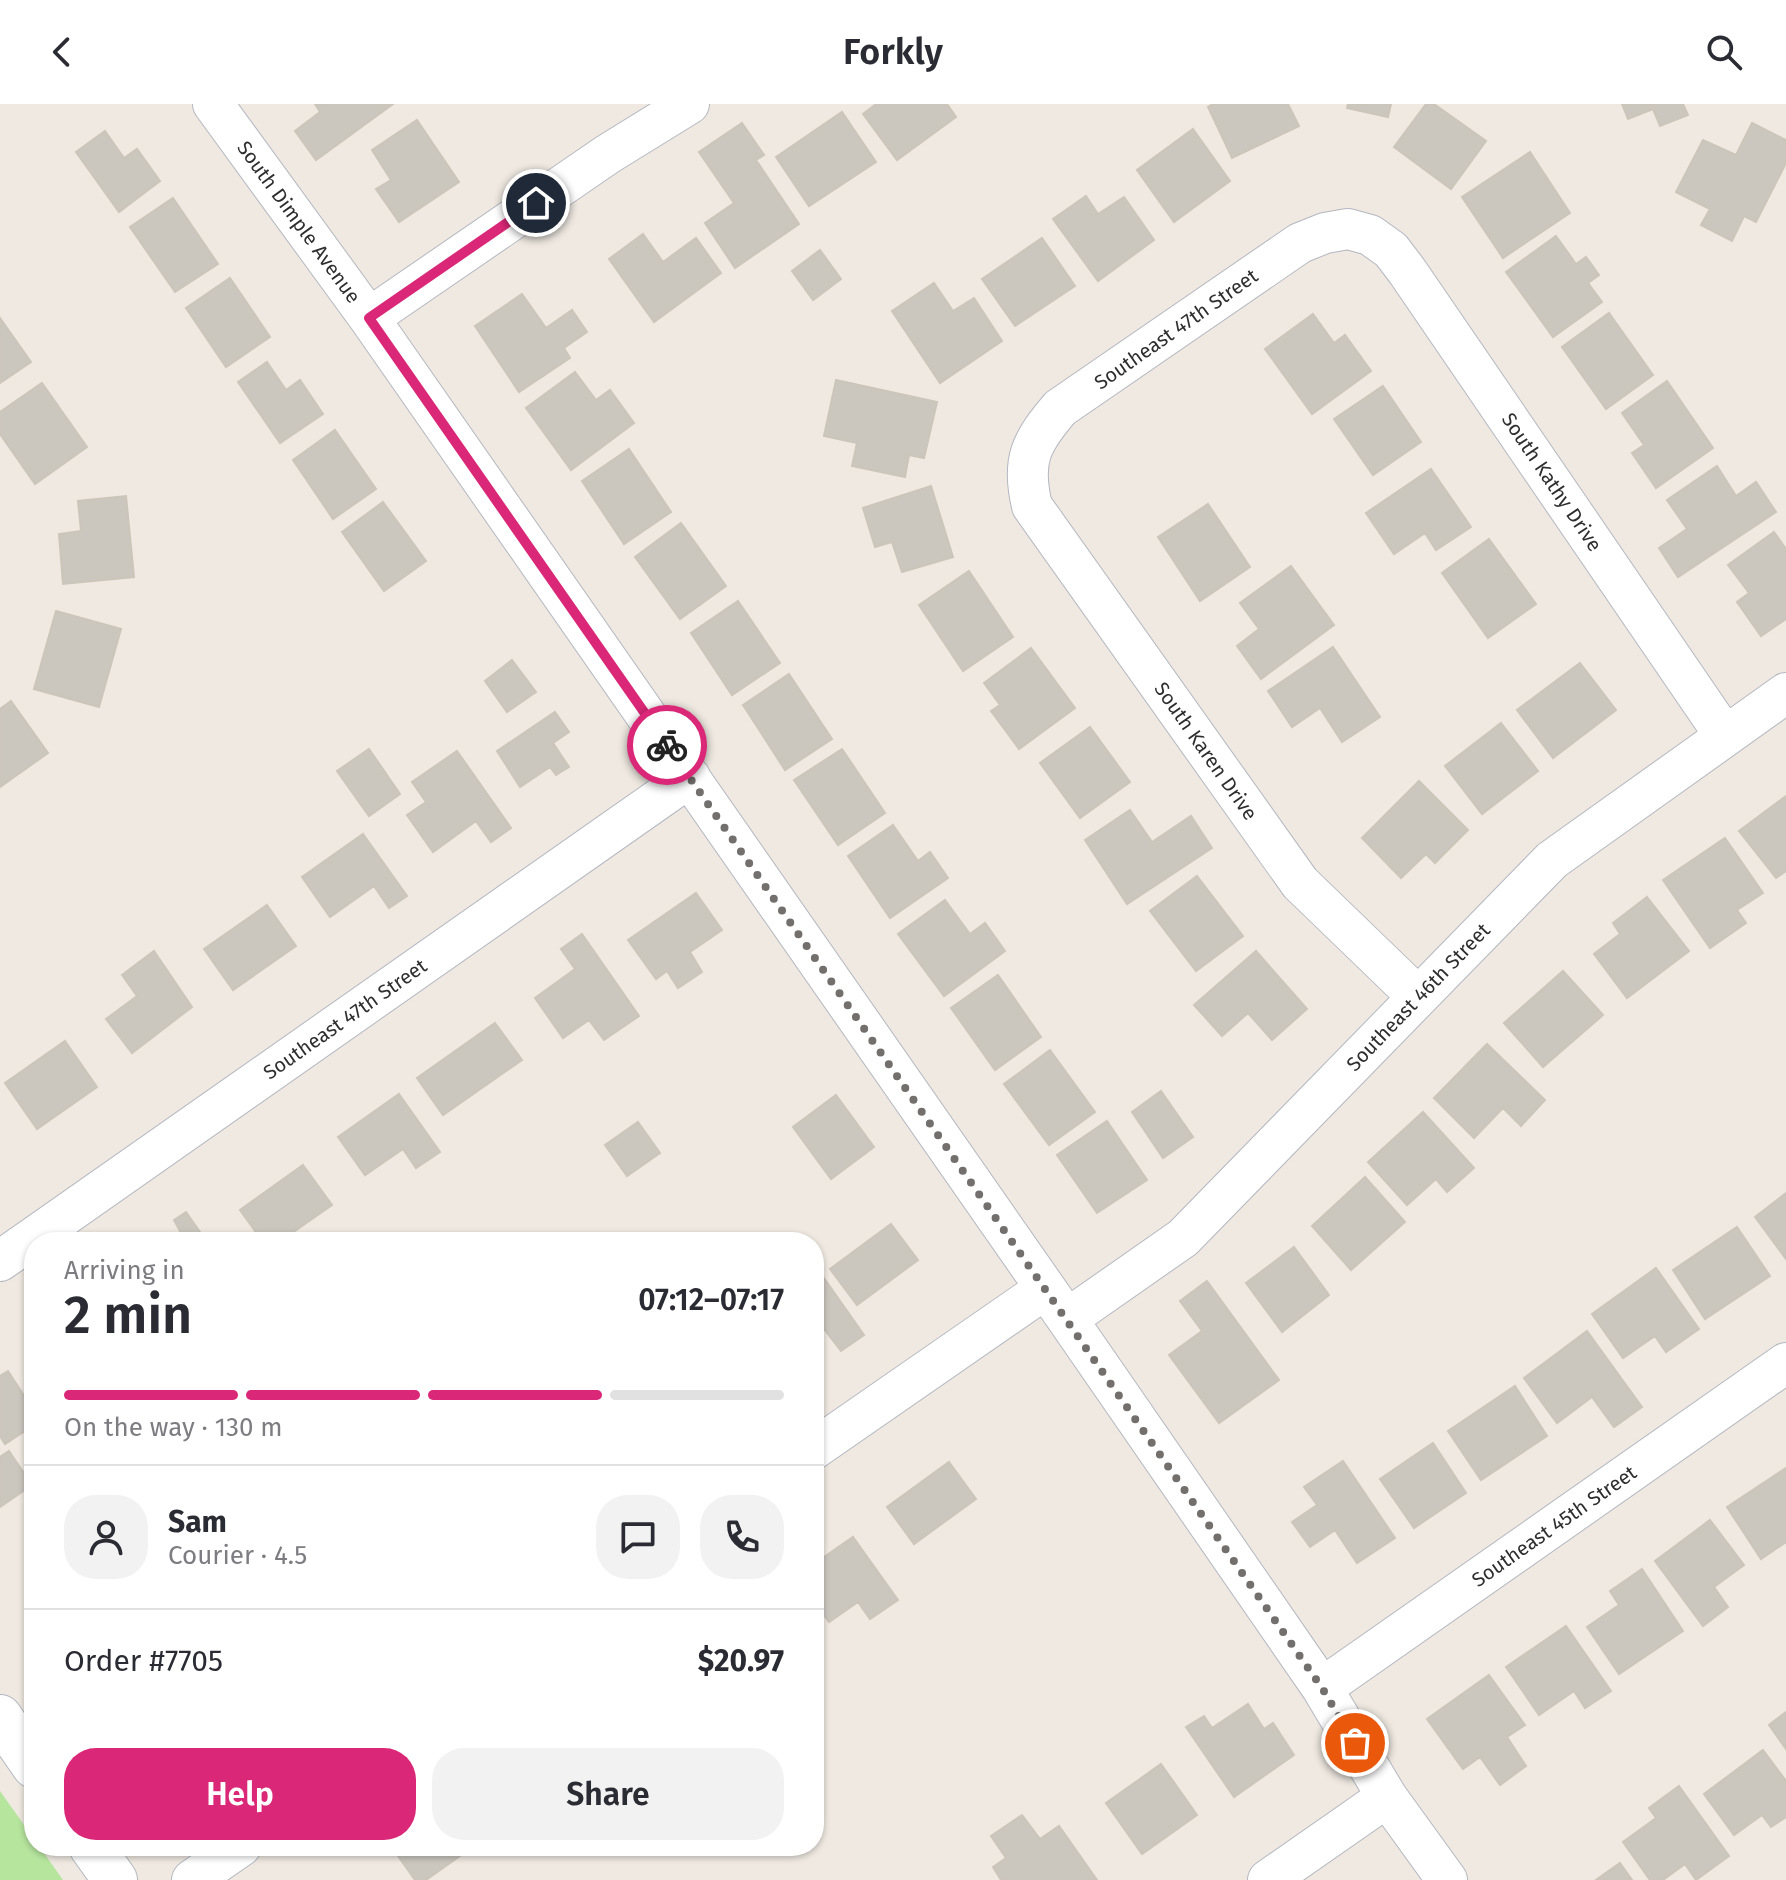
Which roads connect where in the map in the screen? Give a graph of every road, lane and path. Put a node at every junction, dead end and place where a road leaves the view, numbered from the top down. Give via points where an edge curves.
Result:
1 (213, 104) edge
2 (689, 104) edge
3 (1370, 235) joint
4 (369, 318) junction
5 (1026, 482) joint
6 (1786, 693) edge
7 (1725, 736) junction
8 (690, 777) junction
9 (1417, 996) junction
10 (41, 1232) edge
11 (24, 1244) edge
12 (0, 1261) edge
13 (1056, 1304) junction
14 (1786, 1363) edge
15 (824, 1443) edge
16 (1322, 1688) junction
17 (0, 1717) edge
18 (24, 1752) edge
19 (1387, 1797) junction
20 (98, 1856) edge
21 (227, 1856) edge
22 (115, 1880) edge
23 (192, 1880) edge
24 (1268, 1880) edge
25 (1447, 1880) edge

1 - 4 street, South Dimple Avenue
2 - 4 street
3 - 5 street, Southeast 47th Street via 1348,229 1300,243 1060,408 1027,458
3 - 7 street, South Kathy Drive via 1407,271
4 - 8 street, South Dimple Avenue
5 - 9 street, South Karen Drive via 1032,506 1300,883
6 - 7 street, Southeast 46th Street
7 - 9 street, Southeast 46th Street via 1552,860
8 - 10 street, Southeast 47th Street
8 - 13 street, South Dimple Avenue
9 - 13 street, Southeast 46th Street via 1183,1238
11 - 12 street, Southeast 47th Street
13 - 15 street, Southeast 46th Street
13 - 16 street, South Dimple Avenue
14 - 16 street, Southeast 45th Street
16 - 19 street, South Dimple Avenue
17 - 18 main road
19 - 24 street
19 - 25 street, South Dimple Avenue
20 - 22 main road
21 - 23 street

